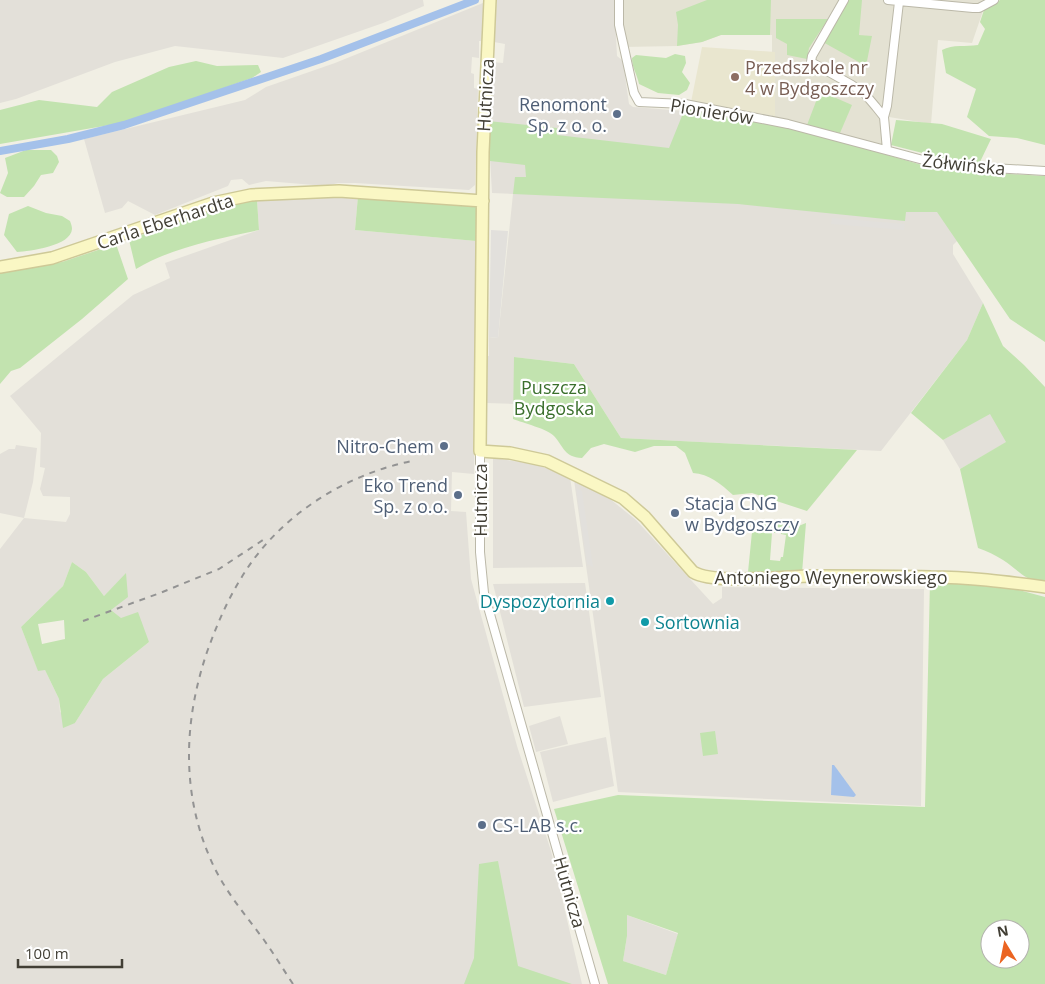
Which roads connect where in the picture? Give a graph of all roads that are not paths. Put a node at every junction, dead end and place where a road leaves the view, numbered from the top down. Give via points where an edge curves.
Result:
1 (490, 0) edge
2 (619, 0) edge
3 (844, 0) edge
4 (888, 0) edge
5 (994, 0) edge
6 (899, 2) junction
7 (884, 117) junction
8 (887, 150) junction
9 (1045, 172) edge
10 (482, 201) junction
11 (0, 267) edge
12 (480, 451) junction
13 (1045, 587) edge
14 (595, 984) edge

1 - 10 street, Hutnicza
2 - 8 street, Pionierów via 619,25 634,93 639,102 710,108 814,130
3 - 7 street via 811,62 865,94
4 - 6 street
5 - 6 street via 979,8
6 - 7 street
7 - 8 street
8 - 9 street, Żółwińska via 942,165
10 - 11 street, Carla Eberhardta via 339,191 251,195 213,203 52,258
10 - 12 street, Hutnicza
12 - 13 street, Antoniego Weynerowskiego via 547,460 623,498 693,572 701,576 727,579 813,576 972,578
12 - 14 street, Hutnicza via 479,536 484,593

